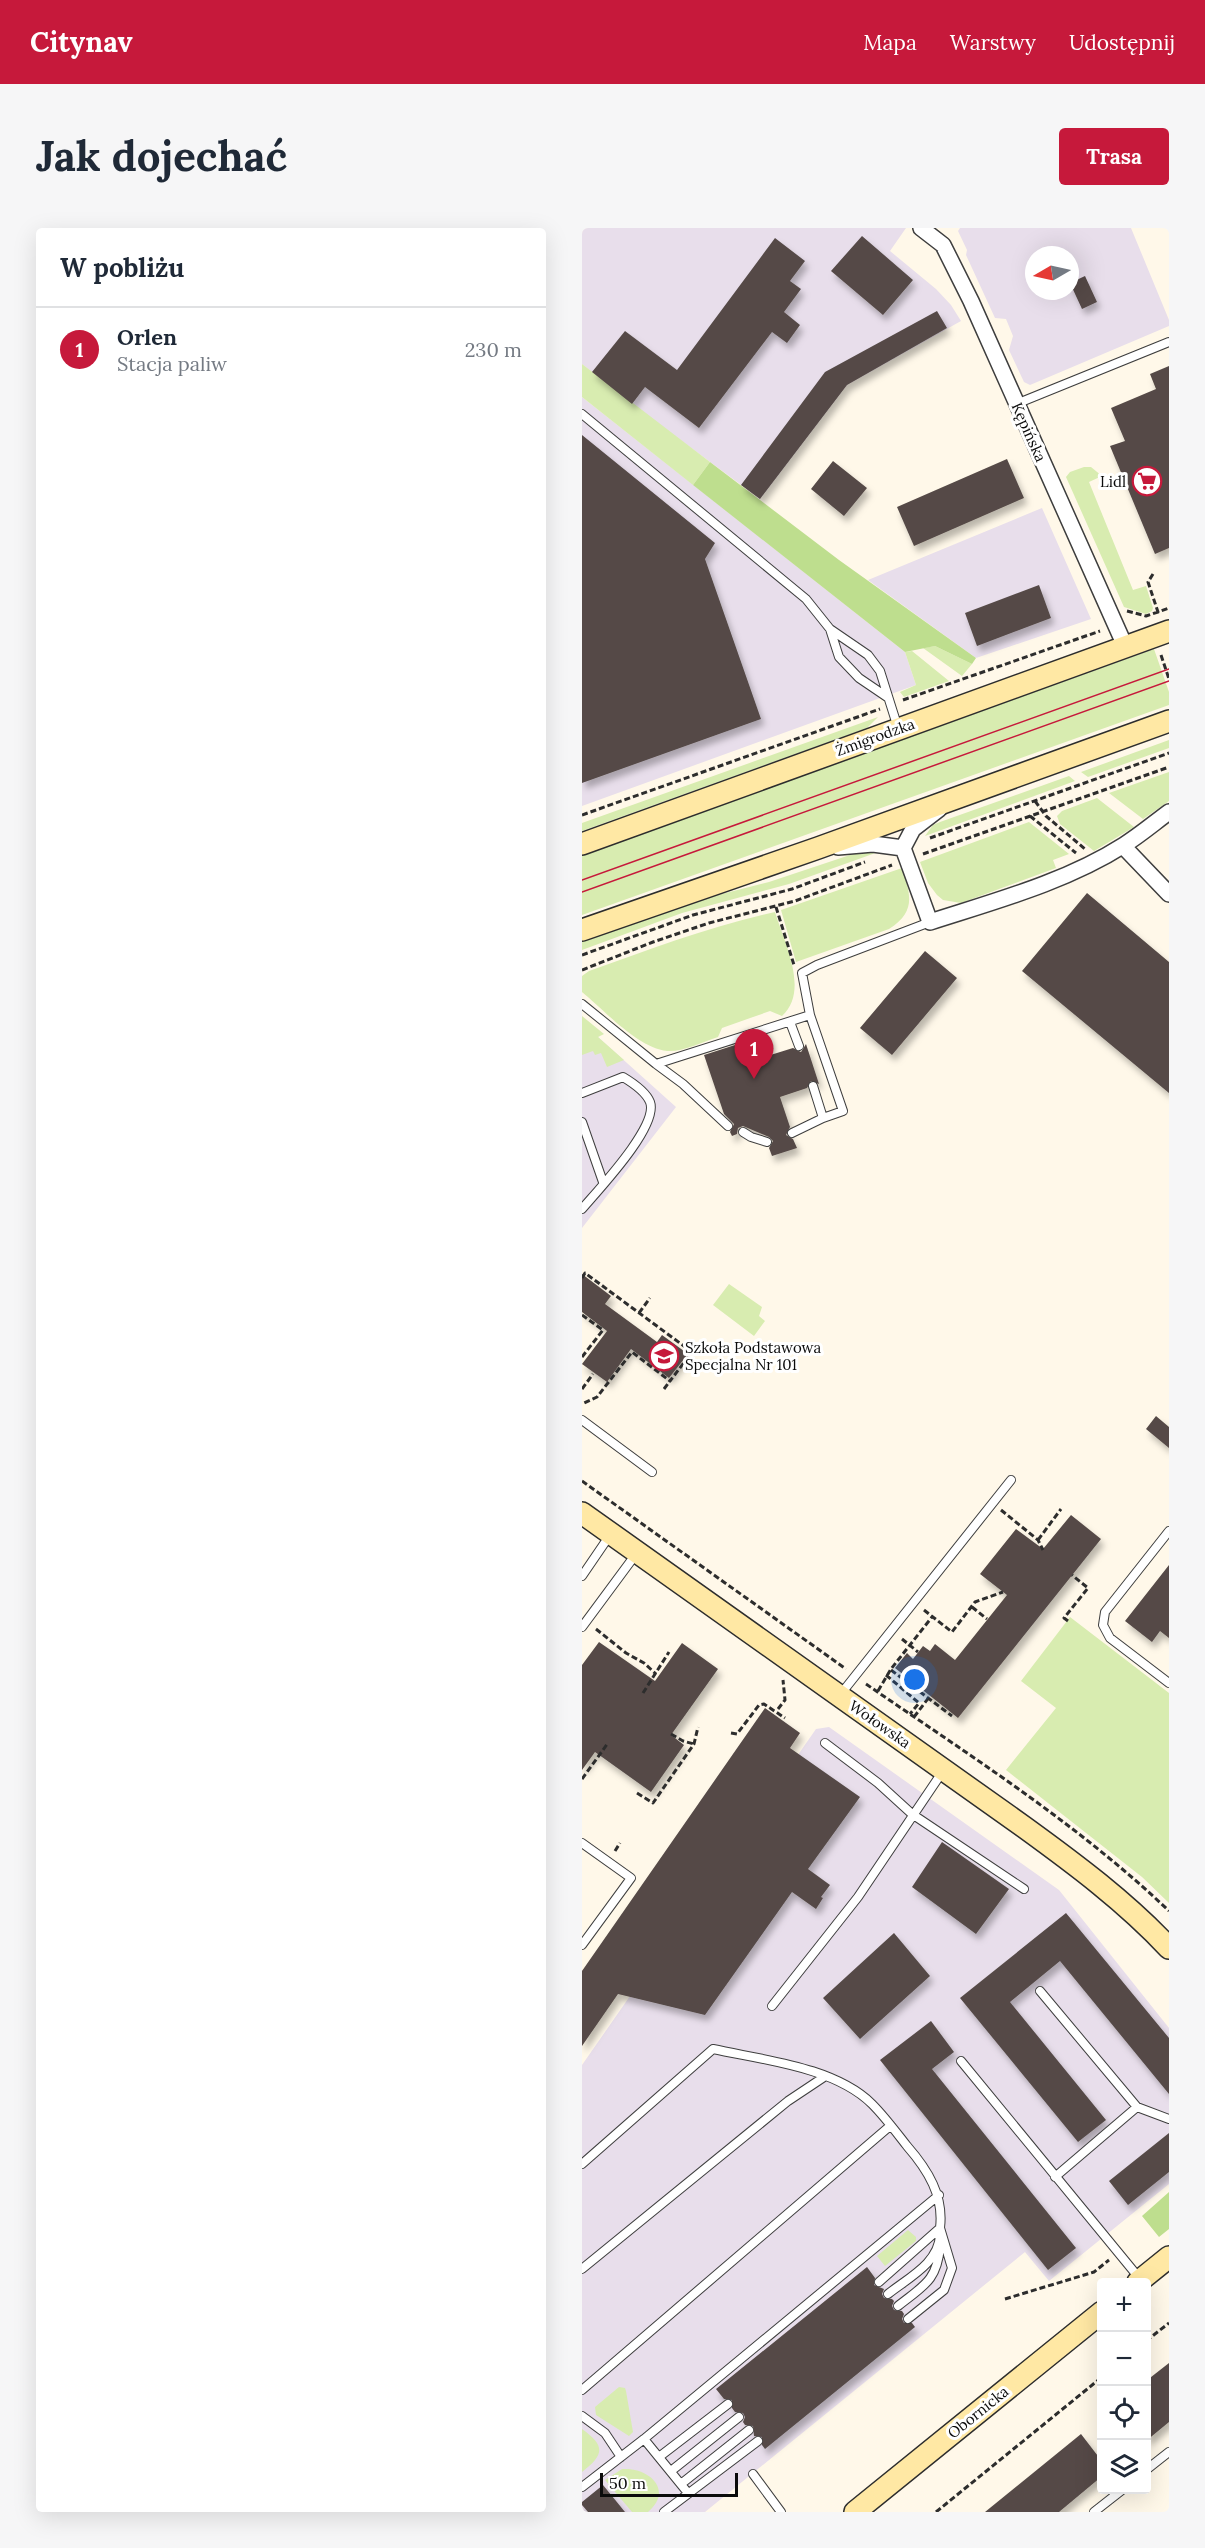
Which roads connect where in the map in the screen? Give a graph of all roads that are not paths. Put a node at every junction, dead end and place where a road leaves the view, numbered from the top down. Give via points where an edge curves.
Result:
1 (921, 228) edge
2 (1169, 342) edge
3 (1016, 404) junction
4 (582, 414) edge
5 (830, 629) junction
6 (1163, 638) edge
7 (1125, 646) junction
8 (889, 701) junction
9 (1169, 721) edge
10 (898, 728) junction
11 (950, 801) junction
12 (1169, 812) edge
13 (582, 844) edge
14 (1123, 846) junction
15 (818, 848) junction
16 (901, 855) junction
17 (1169, 894) edge
18 (930, 922) junction
19 (582, 930) edge
20 (582, 1004) edge
21 (810, 1015) junction
22 (790, 1022) junction
23 (799, 1046) dead end
24 (656, 1064) junction
25 (813, 1086) dead end
26 (582, 1093) edge
27 (823, 1118) junction
28 (582, 1122) edge
29 (728, 1126) dead end
30 (743, 1132) dead end
31 (792, 1133) dead end
32 (767, 1142) dead end
33 (603, 1182) junction
34 (582, 1209) edge
35 (582, 1420) edge
36 (652, 1472) dead end
37 (1011, 1480) dead end
38 (582, 1513) edge
39 (1169, 1532) edge
40 (611, 1534) junction
41 (638, 1552) junction
42 (582, 1576) edge
43 (582, 1627) edge
44 (1169, 1683) edge
45 (840, 1696) junction
46 (825, 1743) dead end
47 (944, 1769) junction
48 (912, 1814) junction
49 (582, 1843) edge
50 (1024, 1890) dead end
51 (582, 1945) edge
52 (1169, 1948) edge
53 (1040, 1991) dead end
54 (772, 2006) dead end
55 (961, 2061) dead end
56 (824, 2077) junction
57 (1137, 2107) junction
58 (1169, 2119) edge
59 (890, 2126) junction
60 (582, 2164) edge
61 (1055, 2176) junction
62 (939, 2195) junction
63 (940, 2228) junction
64 (940, 2245) junction
65 (1169, 2257) edge
66 (582, 2269) edge
67 (1137, 2278) edge
68 (1143, 2278) edge
69 (879, 2282) dead end
70 (888, 2294) dead end
71 (898, 2306) dead end
72 (1097, 2315) edge
73 (908, 2319) dead end
74 (582, 2390) edge
75 (728, 2404) dead end
76 (582, 2416) edge
77 (739, 2417) dead end
78 (749, 2430) dead end
79 (644, 2439) junction
80 (758, 2441) dead end
81 (1169, 2452) edge
82 (621, 2457) junction
83 (659, 2457) junction
84 (1151, 2466) edge
85 (671, 2471) junction
86 (753, 2474) dead end
87 (681, 2484) junction
88 (582, 2487) edge
89 (688, 2493) junction
90 (1117, 2494) edge
91 (860, 2511) edge
92 (664, 2512) edge
93 (781, 2512) edge
94 (1094, 2512) edge

1 - 3 street, Kępińska via 943,245
2 - 3 lane
3 - 7 street, Kępińska
4 - 5 lane via 806,599
5 - 8 lane via 839,657
5 - 8 lane via 868,656 880,671
6 - 7 main road, Żmigrodzka
7 - 10 main road, Żmigrodzka
8 - 10 lane
9 - 11 main road
10 - 13 main road, Żmigrodzka
11 - 15 main road
11 - 16 street via 914,829
12 - 14 street
14 - 17 street
14 - 18 street via 1040,885
15 - 16 street via 873,844
15 - 19 main road
16 - 18 street
18 - 21 lane via 802,973
20 - 24 lane
21 - 22 lane
21 - 27 lane via 843,1111
22 - 23 lane
22 - 24 lane
24 - 29 lane
25 - 27 lane
26 - 33 lane via 623,1077 635,1084 650,1102 651,1114 643,1133
27 - 31 lane
28 - 33 lane
30 - 32 lane
33 - 34 lane
35 - 36 lane
37 - 45 lane
38 - 40 main road, Wołowska
39 - 44 lane via 1105,1612 1103,1625 1110,1638
40 - 41 main road, Wołowska
40 - 42 lane
41 - 43 lane
41 - 45 main road, Wołowska
45 - 47 main road, Wołowska
46 - 48 lane
47 - 48 lane
47 - 52 main road, Wołowska via 1096,1880
48 - 50 lane
48 - 54 lane via 858,1898
49 - 51 lane via 631,1878
53 - 57 lane
55 - 61 lane
56 - 59 lane via 847,2086 871,2103
56 - 60 lane via 802,2068 713,2049
56 - 66 lane via 788,2101
57 - 58 lane
57 - 61 lane
59 - 62 lane via 920,2161
59 - 74 lane
61 - 67 lane
62 - 63 lane
62 - 79 lane
63 - 64 lane
63 - 69 lane
63 - 73 lane via 952,2268 944,2289
64 - 70 lane via 929,2262
64 - 71 lane via 931,2280
65 - 68 main road
72 - 91 main road, Obornicka
75 - 83 lane
76 - 82 lane via 605,2433
77 - 85 lane
78 - 87 lane
79 - 82 lane
79 - 83 lane
80 - 89 lane
81 - 84 lane
82 - 88 lane
83 - 85 lane
85 - 87 lane
86 - 93 lane
87 - 89 lane
89 - 92 lane
90 - 94 lane

